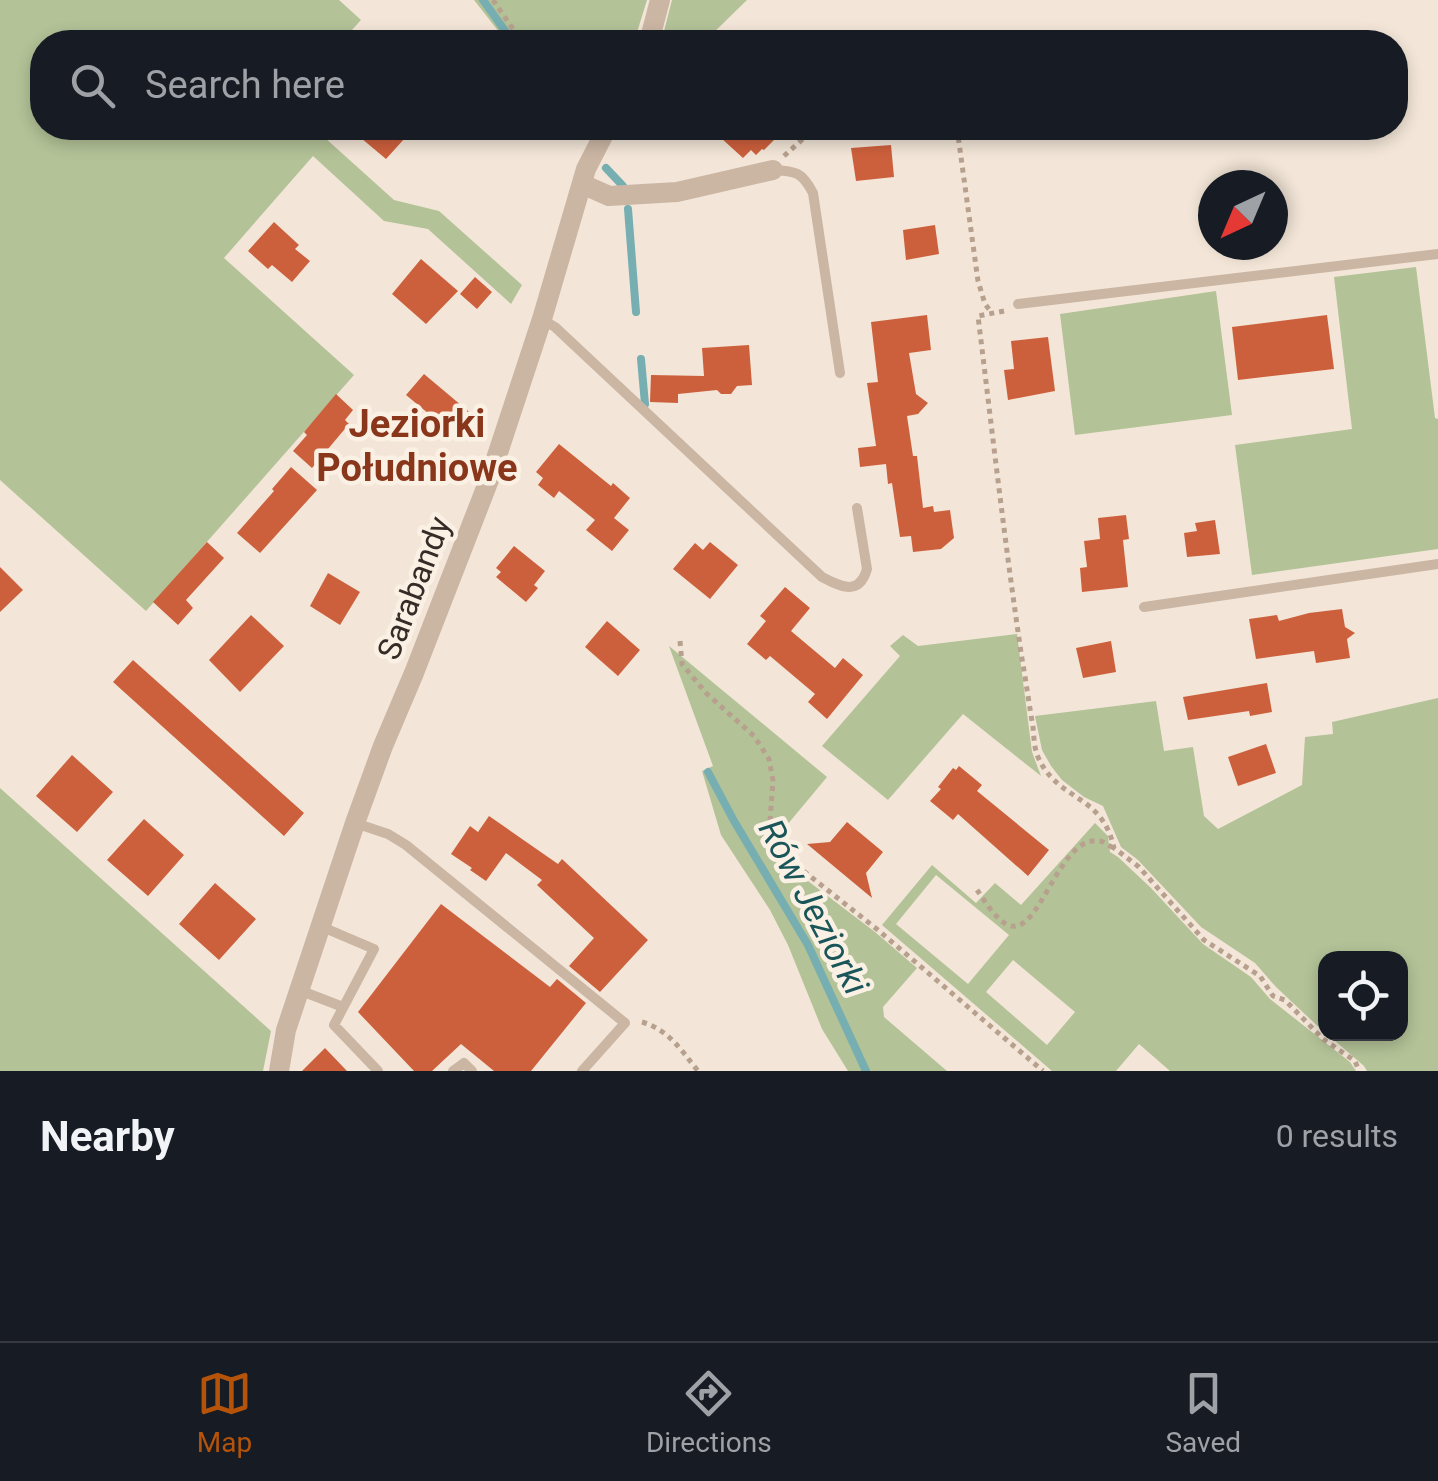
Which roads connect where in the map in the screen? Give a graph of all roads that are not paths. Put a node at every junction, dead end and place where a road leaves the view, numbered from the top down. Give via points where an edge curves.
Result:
1 (660, 0) edge
2 (652, 30) edge
3 (601, 140) edge
4 (773, 170) joint
5 (582, 184) junction
6 (1438, 254) edge
7 (1018, 304) dead end
8 (542, 319) junction
9 (840, 373) dead end
10 (856, 508) dead end
11 (1438, 564) edge
12 (1144, 607) dead end
13 (355, 823) junction
14 (320, 926) junction
15 (299, 990) junction
16 (343, 1007) junction
17 (279, 1071) edge
18 (378, 1071) edge
19 (453, 1071) edge
20 (472, 1071) edge
21 (582, 1071) edge

1 - 2 street
3 - 5 street, Sarabandy
4 - 5 street via 677,192 609,196
4 - 9 lane via 805,177 813,193
5 - 8 street, Sarabandy
6 - 7 lane
8 - 10 lane via 822,577 848,588 858,585 867,568
8 - 13 street, Sarabandy via 489,480
11 - 12 lane
13 - 14 street, Sarabandy
13 - 21 lane via 406,845 625,1023
14 - 15 street, Sarabandy
14 - 16 lane via 374,949
15 - 16 lane
15 - 17 street, Sarabandy
16 - 18 lane via 334,1024
19 - 20 lane via 464,1063

